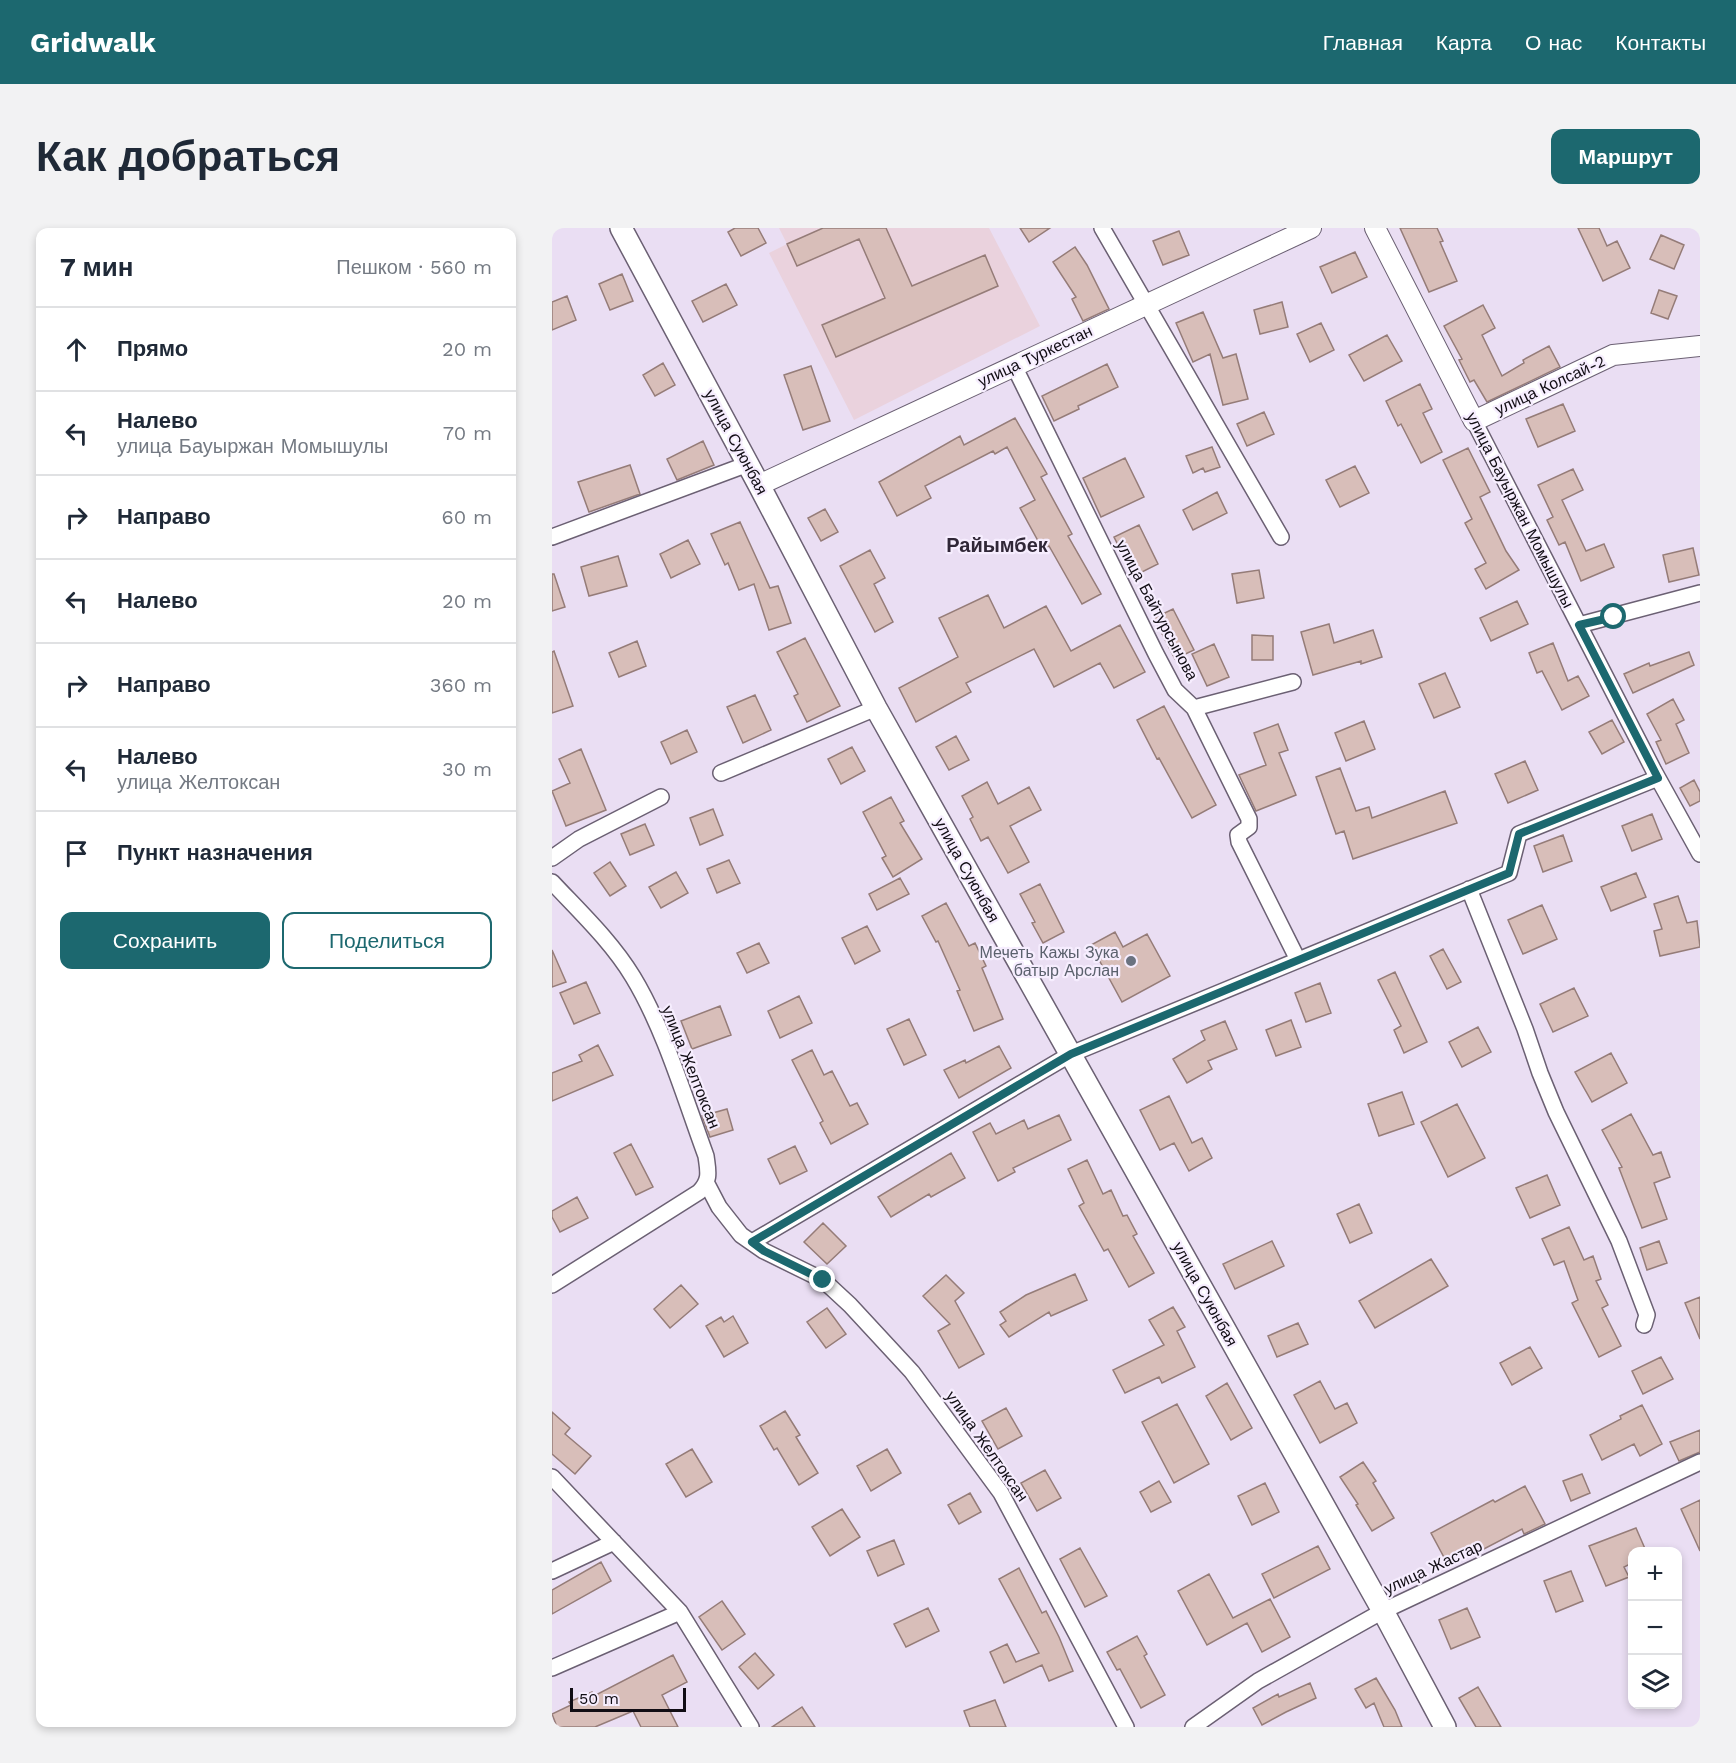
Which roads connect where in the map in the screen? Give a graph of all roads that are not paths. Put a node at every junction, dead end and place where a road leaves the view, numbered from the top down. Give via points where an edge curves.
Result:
1 (621, 228) edge
2 (1102, 228) edge
3 (1311, 228) edge
4 (1375, 228) edge
5 (1147, 304) junction
6 (1700, 346) edge
7 (1014, 366) junction
8 (1474, 421) junction
9 (748, 464) junction
10 (759, 485) junction
11 (552, 537) edge
12 (1281, 537) dead end
13 (1700, 593) edge
14 (1579, 625) junction
15 (1293, 682) dead end
16 (876, 708) junction
17 (1194, 708) junction
18 (721, 773) dead end
19 (1658, 778) junction
20 (661, 797) dead end
21 (1700, 854) edge
22 (552, 858) edge
23 (552, 882) edge
24 (1469, 889) junction
25 (1298, 960) junction
26 (1071, 1054) junction
27 (706, 1184) junction
28 (752, 1242) junction
29 (552, 1285) edge
30 (1644, 1325) dead end
31 (1700, 1462) edge
32 (552, 1477) edge
33 (614, 1542) junction
34 (552, 1571) edge
35 (680, 1611) junction
36 (1383, 1611) junction
37 (552, 1668) edge
38 (751, 1727) edge
39 (1126, 1727) edge
40 (1193, 1727) edge
41 (1445, 1727) edge

1 - 9 main road, улица Суюнбая
2 - 5 street
3 - 5 street, улица Туркестан
4 - 8 street, улица Бауыржан Момышулы
5 - 7 street, улица Туркестан
5 - 12 street
6 - 8 street, улица Колсай-2 via 1613,355
7 - 10 street, улица Туркестан
7 - 17 street, улица Байтурсынова via 1156,654 1175,690
8 - 14 street, улица Бауыржан Момышулы
9 - 10 main road, улица Суюнбая
9 - 11 street
10 - 16 main road, улица Суюнбая
13 - 14 street
14 - 19 street, улица Бауыржан Момышулы
15 - 17 street
16 - 18 street
16 - 26 main road, улица Суюнбая
17 - 25 street, улица Байтурсынова via 1249,819 1249,827 1238,835 1239,842
19 - 21 street, улица Бауыржан Момышулы
19 - 24 street via 1519,834 1509,873
20 - 22 street via 579,839
23 - 27 street, улица Желтоксан via 608,942 633,977 656,1023 706,1156
24 - 25 street
24 - 30 street via 1556,1112 1619,1242 1647,1315
25 - 26 street
26 - 28 street
26 - 36 main road, улица Суюнбая
27 - 28 street, улица Желтоксан via 719,1207
27 - 29 street
28 - 39 street, улица Желтоксан via 823,1280 912,1372 1001,1493
31 - 36 street, улица Жастар
32 - 33 street
33 - 34 street
33 - 35 street
35 - 37 street
35 - 38 street
36 - 40 street, улица Жастар via 1258,1681
36 - 41 main road, улица Суюнбая

